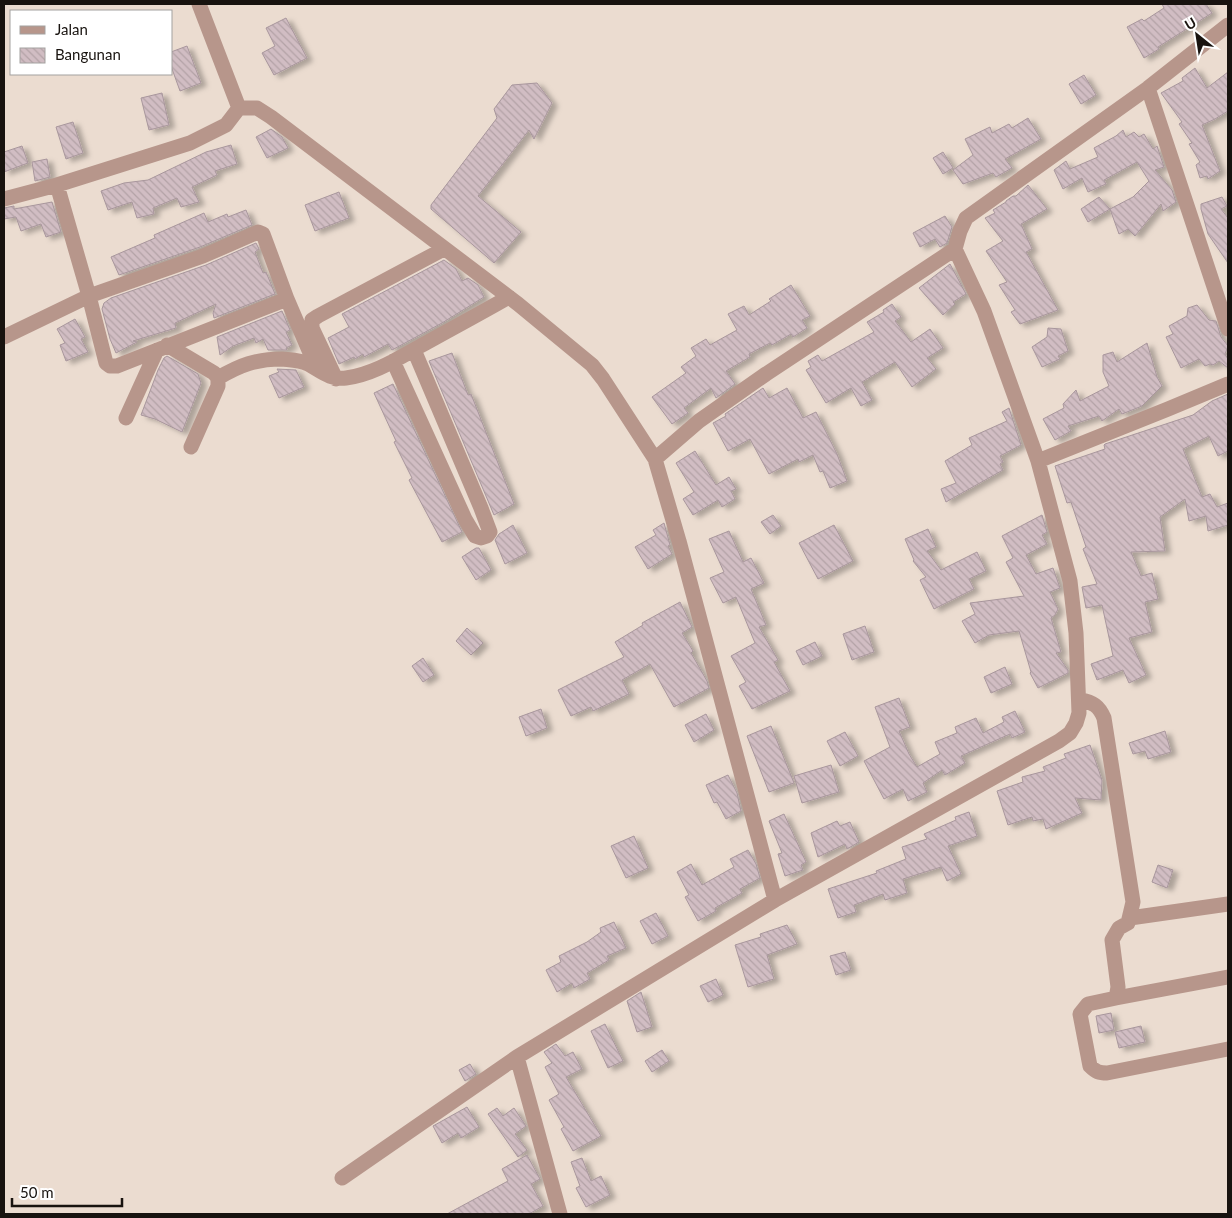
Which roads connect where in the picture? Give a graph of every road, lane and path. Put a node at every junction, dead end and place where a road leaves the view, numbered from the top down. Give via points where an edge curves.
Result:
1 (199, 4) edge
2 (1228, 25) edge
3 (1148, 88) junction
4 (239, 108) junction
5 (57, 185) junction
6 (4, 199) edge
7 (444, 249) junction
8 (956, 249) junction
9 (90, 296) junction
10 (509, 298) junction
11 (287, 299) junction
12 (1228, 329) edge
13 (4, 337) edge
14 (162, 347) junction
15 (414, 350) junction
16 (393, 361) junction
17 (317, 369) junction
18 (218, 378) junction
19 (336, 379) junction
20 (1228, 384) edge
21 (126, 418) dead end
22 (191, 447) dead end
23 (656, 459) junction
24 (1038, 461) junction
25 (1080, 700) junction
26 (775, 900) junction
27 (1228, 904) edge
28 (1130, 918) junction
29 (1228, 977) edge
30 (1116, 998) junction
31 (1228, 1049) edge
32 (517, 1057) junction
33 (342, 1178) dead end
34 (560, 1214) edge

1 - 4 street
2 - 3 street
3 - 8 street via 966,218
3 - 12 street
4 - 5 street via 226,125 190,143
4 - 7 street via 257,108 271,117
5 - 6 street
5 - 9 street
7 - 10 street
7 - 19 street via 312,320 312,328
8 - 23 street via 766,374 699,421
8 - 24 street via 984,311
9 - 11 street via 204,256 258,232 263,234
9 - 13 street
9 - 14 street via 105,359 110,366
10 - 15 street
10 - 23 street via 592,365
11 - 14 street
11 - 17 street
14 - 18 street
14 - 21 street
15 - 16 street
15 - 16 street via 486,521 490,532 487,536 475,536 465,519
16 - 19 street via 371,372
17 - 18 street via 296,360 267,359 253,361
17 - 19 street
18 - 22 street via 218,386
20 - 24 street
23 - 26 street
24 - 25 street via 1070,581
25 - 26 street via 1076,723 1070,733 1059,741
25 - 28 street via 1091,702 1104,718 1133,902
26 - 32 street
27 - 28 street
28 - 30 street via 1112,940 1118,987
29 - 30 street
30 - 31 street via 1088,1004 1080,1014 1090,1066 1095,1071 1107,1073
32 - 33 street
32 - 34 street

